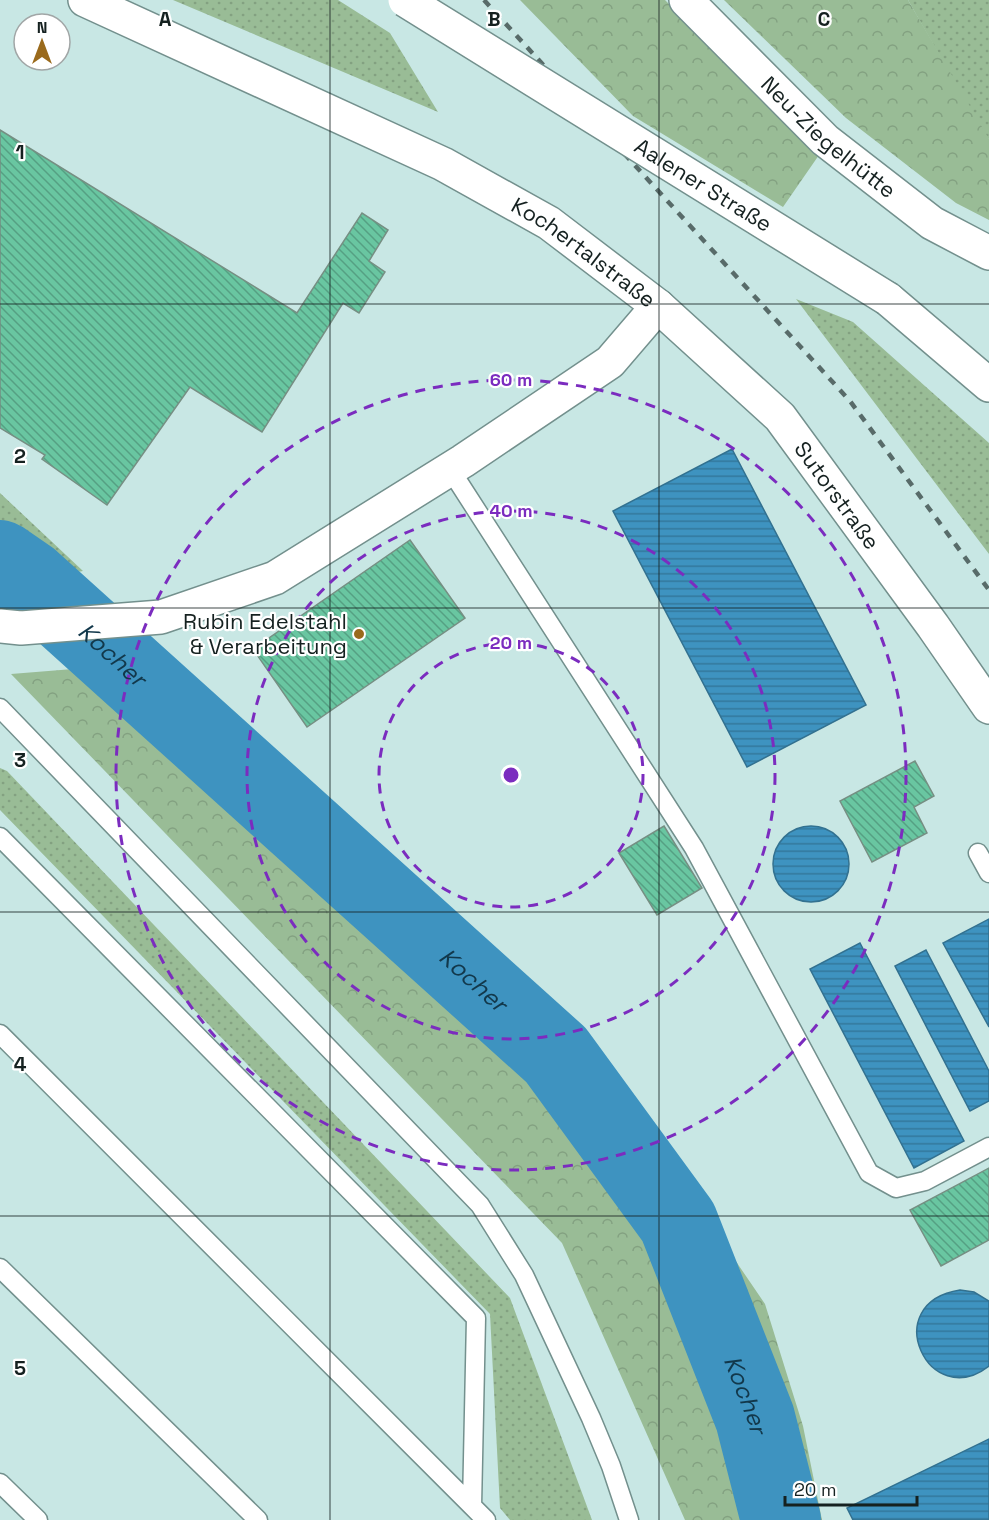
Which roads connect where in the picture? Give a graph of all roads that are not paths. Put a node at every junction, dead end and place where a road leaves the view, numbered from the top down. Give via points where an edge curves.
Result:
1 (85, 0) edge
2 (405, 0) edge
3 (686, 0) edge
4 (989, 253) edge
5 (658, 306) junction
6 (989, 385) edge
7 (450, 470) junction
8 (11, 627) edge
9 (989, 707) edge
10 (0, 708) edge
11 (0, 837) edge
12 (978, 853) dead end
13 (989, 873) edge
14 (0, 1034) edge
15 (989, 1147) edge
16 (0, 1268) edge
17 (0, 1483) edge
18 (472, 1506) junction
19 (38, 1520) edge
20 (258, 1520) edge
21 (486, 1520) edge
22 (628, 1520) edge

1 - 5 street, Kochertalstraße via 443,164 549,223
2 - 6 street, Aalener Straße, bridge via 888,299
3 - 4 street, Neu-Ziegelhütte via 825,140 932,223
5 - 7 street, Kochertalstraße via 610,362
5 - 9 street, Sutorstraße via 780,417
7 - 8 street, Kochertalstraße via 275,578 161,617
7 - 15 lane via 694,848 869,1173 896,1188 925,1181
10 - 22 lane via 480,1205 524,1275 591,1418
11 - 18 lane via 476,1318
12 - 13 lane
14 - 18 lane
16 - 20 lane
17 - 19 lane
18 - 21 lane

